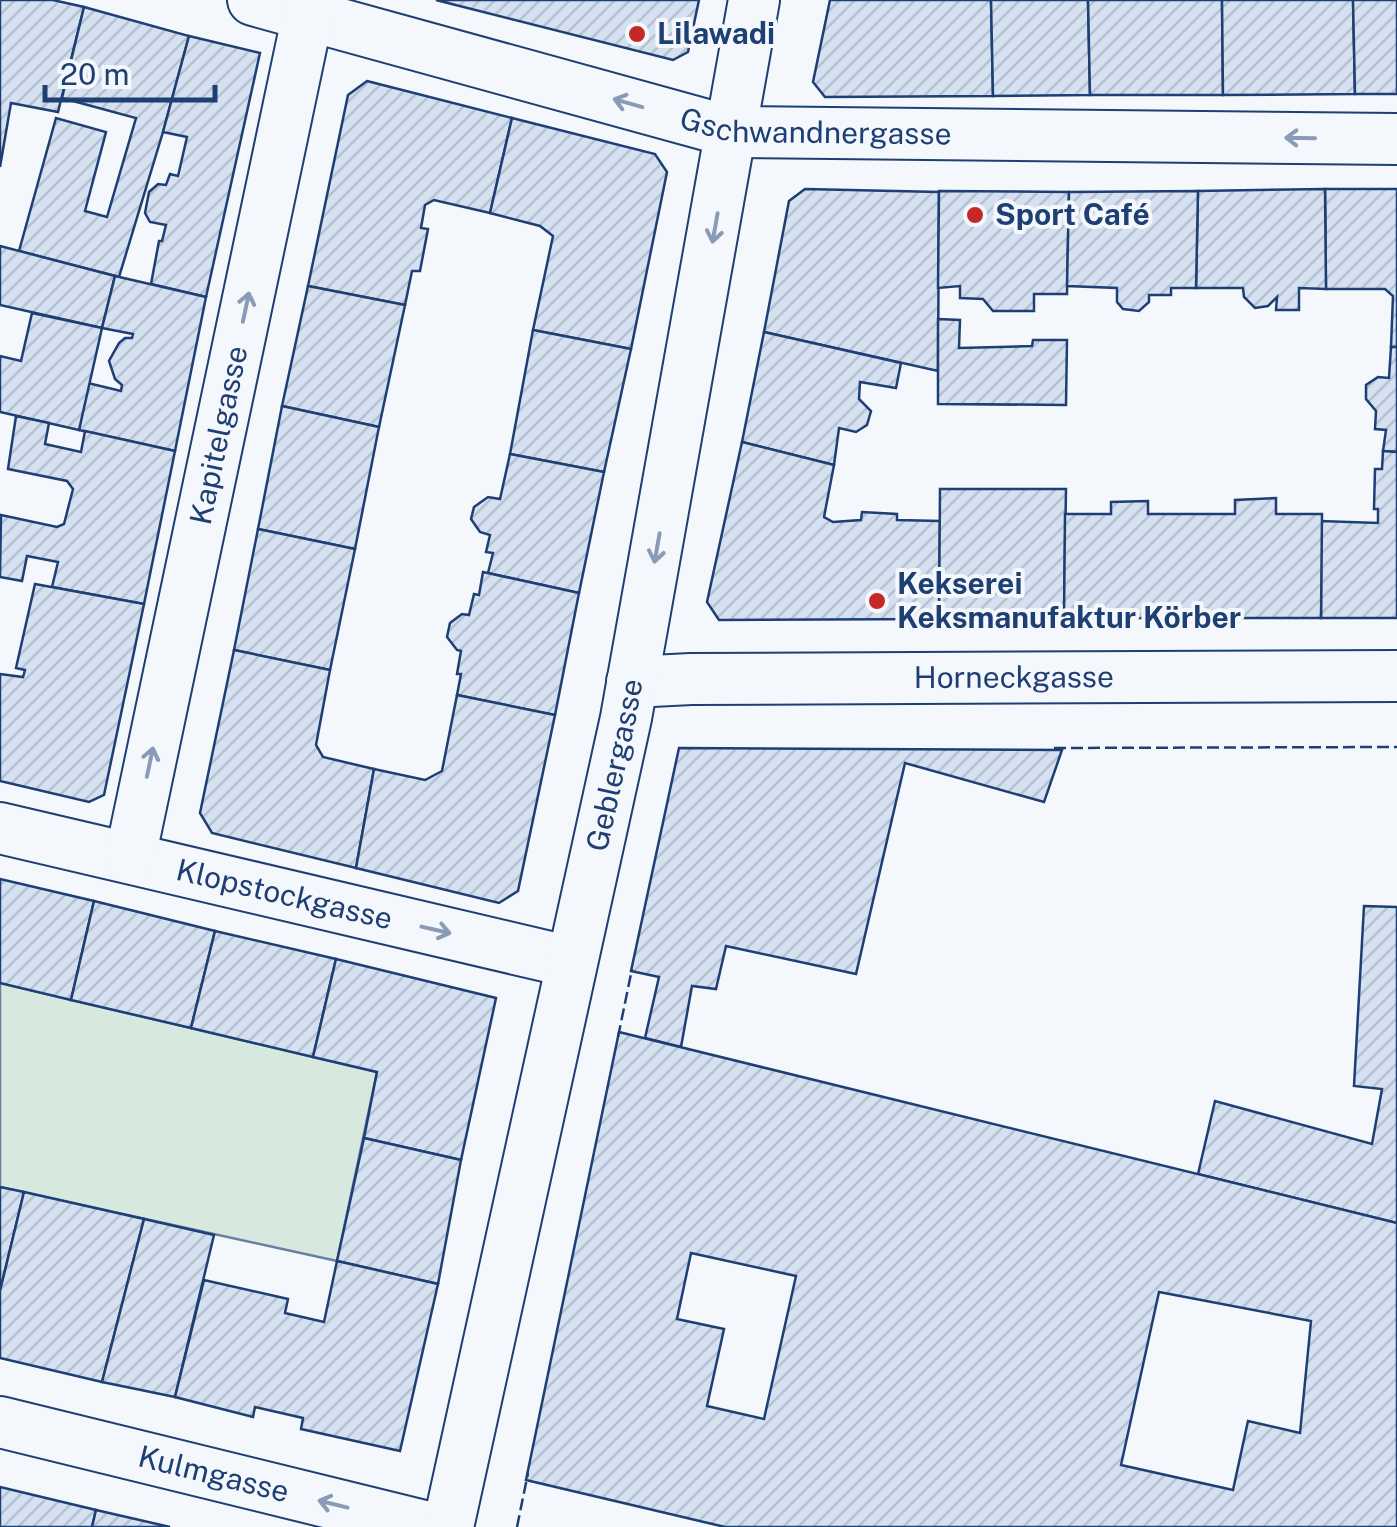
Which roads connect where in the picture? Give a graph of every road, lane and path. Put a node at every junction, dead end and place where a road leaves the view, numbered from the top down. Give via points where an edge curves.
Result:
1 (253, 0) edge
2 (754, 0) edge
3 (308, 14) junction
4 (732, 132) junction
5 (1397, 139) edge
6 (1397, 676) edge
7 (632, 682) junction
8 (0, 828) edge
9 (130, 858) junction
10 (571, 962) junction
11 (0, 1422) edge
12 (428, 1527) edge
13 (448, 1527) edge

1 - 3 street, Gschwandnergasse
2 - 4 street, Geblergasse
4 -> 3 street, Gschwandnergasse
9 -> 3 street, Kapitelgasse
5 -> 4 street, Gschwandnergasse
4 -> 7 street, Geblergasse
6 - 7 street, Horneckgasse
7 - 10 street, Geblergasse
8 - 9 street, Klopstockgasse
9 -> 10 street, Klopstockgasse
10 - 13 street, Geblergasse
12 -> 11 street, Kulmgasse

